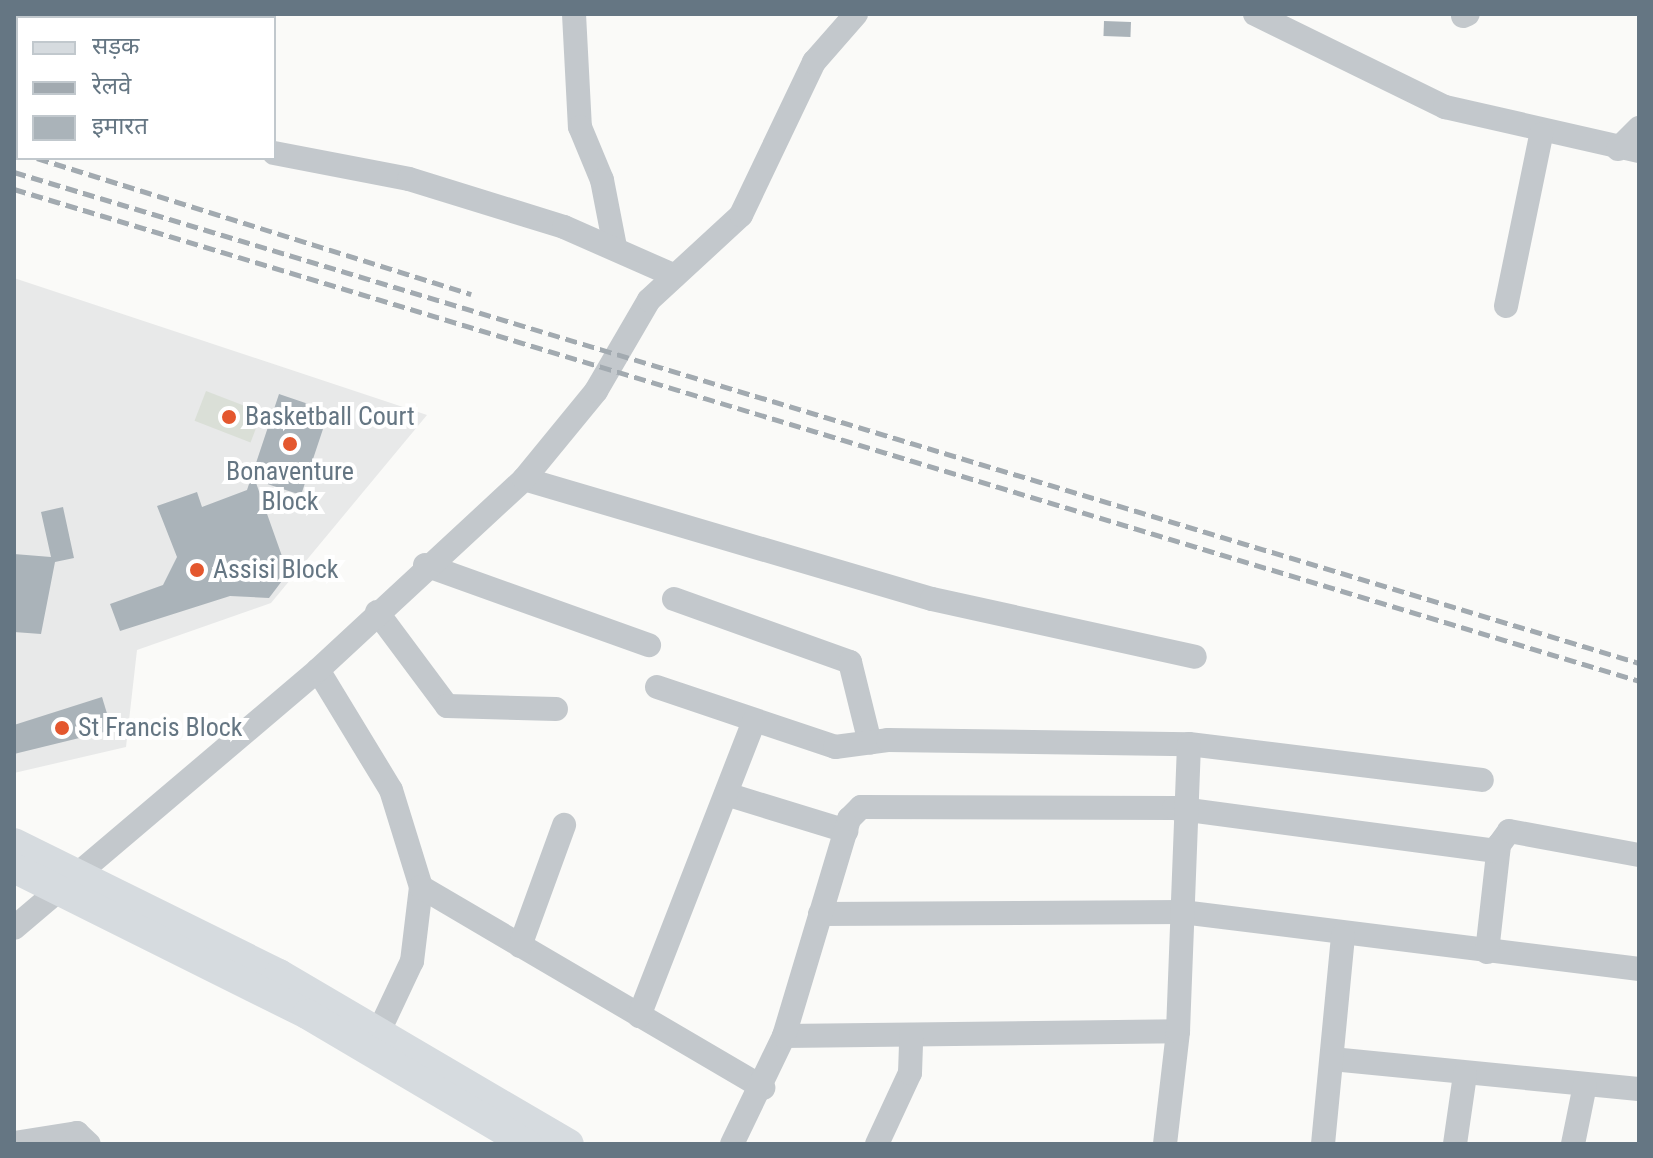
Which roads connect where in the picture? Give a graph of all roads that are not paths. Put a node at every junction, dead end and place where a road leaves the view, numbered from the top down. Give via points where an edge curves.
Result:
1 (574, 14) edge
2 (1255, 14) edge
3 (848, 16) edge
4 (1639, 128) edge
5 (1541, 135) junction
6 (1628, 150) edge
7 (276, 153) edge
8 (615, 247) junction
9 (675, 276) junction
10 (1506, 306) dead end
11 (524, 479) junction
12 (425, 565) junction
13 (674, 599) dead end
14 (377, 612) junction
15 (649, 645) dead end
16 (1195, 657) dead end
17 (318, 670) junction
18 (657, 687) dead end
19 (556, 709) dead end
20 (754, 721) junction
21 (870, 743) junction
22 (1189, 744) junction
23 (1482, 780) dead end
24 (726, 794) junction
25 (1184, 809) junction
26 (564, 825) dead end
27 (846, 831) junction
28 (14, 843) edge
29 (1498, 851) junction
30 (1639, 855) edge
31 (14, 868) edge
32 (67, 879) junction
33 (421, 887) junction
34 (1182, 912) junction
35 (820, 914) junction
36 (14, 928) edge
37 (1343, 935) junction
38 (520, 946) junction
39 (1487, 952) junction
40 (1639, 969) edge
41 (639, 1016) junction
42 (380, 1029) junction
43 (1178, 1031) junction
44 (911, 1035) junction
45 (784, 1036) junction
46 (1332, 1059) junction
47 (1465, 1075) junction
48 (1585, 1085) junction
49 (763, 1088) junction
50 (1639, 1089) edge
51 (14, 1143) edge
52 (89, 1144) edge
53 (527, 1144) edge
54 (569, 1144) edge
55 (732, 1144) edge
56 (877, 1144) edge
57 (1165, 1144) edge
58 (1323, 1144) edge
59 (1455, 1144) edge
60 (1573, 1144) edge

1 - 8 street via 580,127 602,180
2 - 5 street via 1445,107
3 - 9 street via 814,62 755,194
4 - 6 street
5 - 6 street
5 - 10 street
7 - 8 street via 409,179
8 - 9 street
9 - 11 street via 649,300 596,391
11 - 12 street
11 - 16 street via 932,599
12 - 14 street
12 - 15 street
13 - 21 street via 850,662
14 - 17 street
14 - 19 street via 447,706
17 - 32 street
17 - 33 street via 391,790
18 - 20 street
20 - 21 street via 821,744
20 - 24 street
21 - 22 street
22 - 23 street
22 - 25 street
24 - 27 street
24 - 41 street
25 - 27 street via 869,805 851,814
25 - 29 street
25 - 34 street
26 - 38 street
27 - 35 street
28 - 32 main road
29 - 30 street via 1516,830
29 - 39 street
31 - 32 main road
32 - 36 street
32 - 42 main road
32 - 53 main road
33 - 38 street
33 - 42 street via 412,961
34 - 35 street
34 - 37 street
34 - 43 street
35 - 45 street
37 - 39 street
37 - 46 street
38 - 41 street
39 - 40 street
41 - 49 street
42 - 54 main road
43 - 44 street
43 - 57 street
44 - 45 street
44 - 56 street via 910,1073
45 - 49 street
46 - 47 street
46 - 58 street
47 - 48 street
47 - 59 street
48 - 50 street
48 - 60 street
49 - 55 street
51 - 52 street via 77,1133

